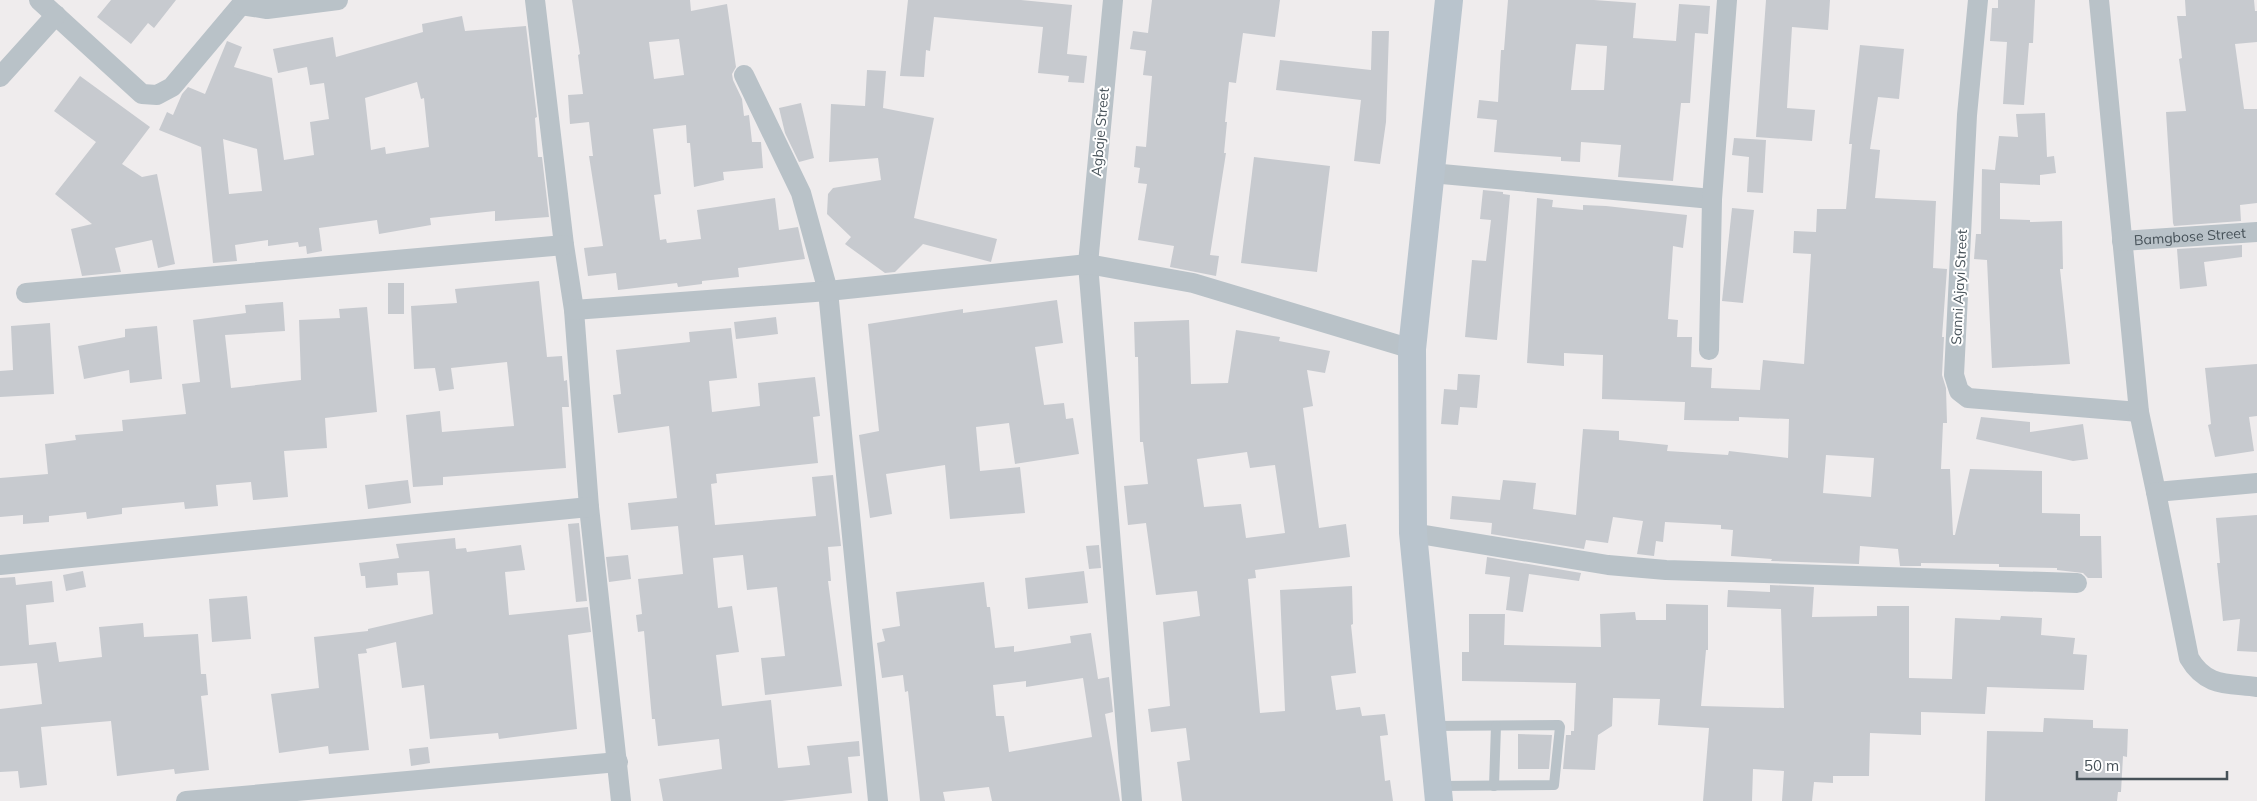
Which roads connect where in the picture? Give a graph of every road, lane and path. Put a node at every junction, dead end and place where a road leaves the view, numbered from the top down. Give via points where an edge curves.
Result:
1 (39, 0) edge
2 (338, 0) edge
3 (535, 0) edge
4 (1113, 0) edge
5 (1449, 0) edge
6 (1727, 0) edge
7 (1978, 0) edge
8 (2099, 0) edge
9 (243, 2) edge
10 (56, 14) junction
11 (744, 74) dead end
12 (0, 77) edge
13 (1431, 173) junction
14 (1712, 199) junction
15 (2257, 232) edge
16 (2122, 241) junction
17 (564, 244) junction
18 (1088, 264) junction
19 (828, 291) junction
20 (26, 293) dead end
21 (574, 310) junction
22 (1412, 349) junction
23 (1709, 350) dead end
24 (2139, 412) junction
25 (2257, 483) edge
26 (2156, 492) junction
27 (589, 506) junction
28 (1413, 533) junction
29 (0, 565) edge
30 (2077, 583) dead end
31 (2257, 687) edge
32 (1431, 726) junction
33 (1496, 726) junction
34 (618, 762) junction
35 (1494, 786) junction
36 (1438, 793) edge
37 (186, 801) edge
38 (621, 801) edge
39 (878, 801) edge
40 (1132, 801) edge

1 - 10 street
2 - 9 street via 267,9
3 - 17 street
4 - 18 street, Agbaje Street
5 - 13 main road
6 - 14 street
7 - 24 street, Sanni Ajayi Street via 1966,144 1954,375 1958,391 1968,398
8 - 16 street
9 - 10 street via 172,87 157,95 142,94
10 - 12 street
11 - 19 street via 801,193
13 - 14 street
13 - 22 main road
14 - 23 street
15 - 16 street, Bamgbose Street
16 - 24 street
17 - 20 street
17 - 21 street
18 - 19 street
18 - 22 street via 1193,283
18 - 40 street, Agbaje Street
19 - 21 street
19 - 39 street
21 - 27 street
22 - 28 main road
24 - 26 street
25 - 26 street
26 - 31 street via 2189,658 2196,670 2208,680
27 - 29 street
27 - 34 street
28 - 30 street via 1608,565 1666,570
28 - 32 main road
32 - 33 lane
32 - 36 main road
33 - 35 lane
33 - 35 lane via 1560,727 1555,784
34 - 37 street
34 - 38 street
35 - 36 lane

